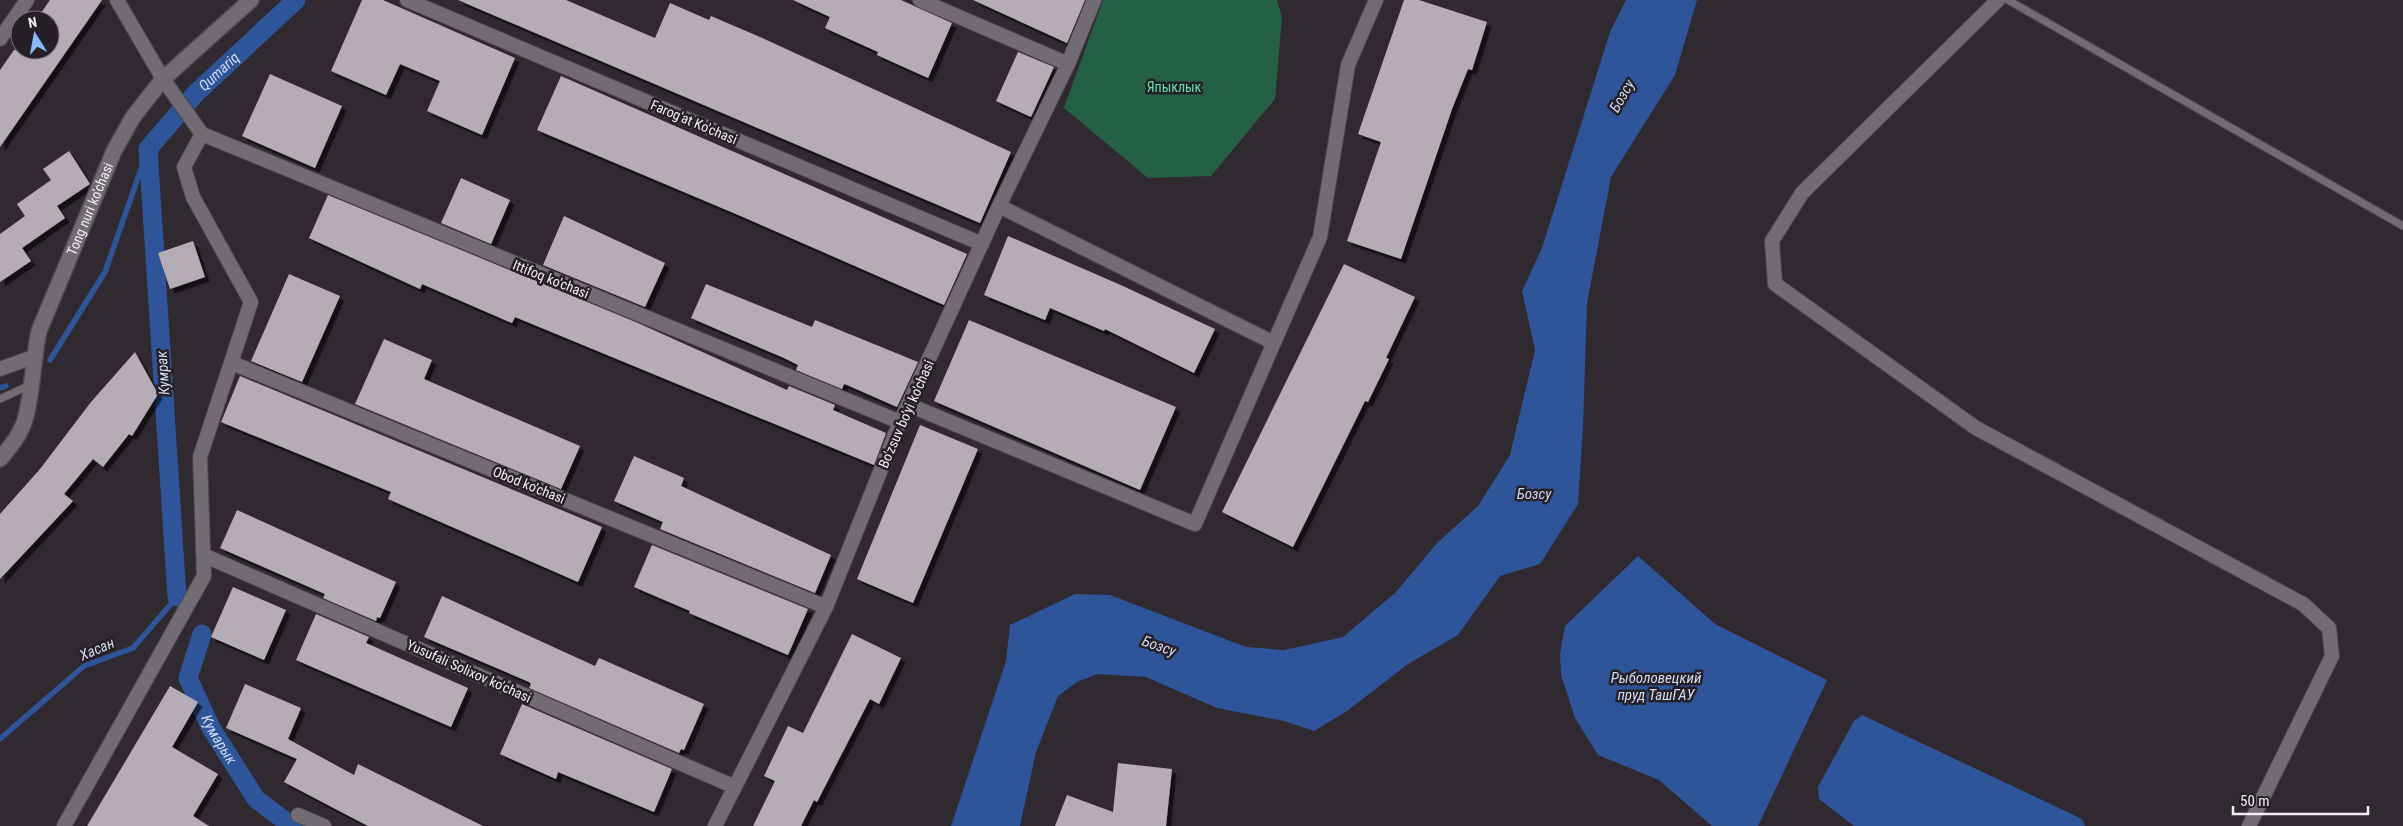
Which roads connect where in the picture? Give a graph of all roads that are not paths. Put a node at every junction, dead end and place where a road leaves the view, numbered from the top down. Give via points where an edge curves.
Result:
1 (27, 0) edge
2 (116, 0) edge
3 (250, 0) edge
4 (407, 0) edge
5 (920, 0) edge
6 (1094, 0) edge
7 (1376, 0) edge
8 (1998, 0) edge
9 (2008, 0) edge
10 (0, 40) edge
11 (1068, 64) junction
12 (167, 85) junction
13 (202, 134) junction
14 (999, 206) junction
15 (2403, 226) edge
16 (982, 244) junction
17 (1274, 343) junction
18 (33, 357) junction
19 (232, 363) junction
20 (0, 369) edge
21 (30, 385) junction
22 (0, 399) edge
23 (909, 405) junction
24 (900, 422) junction
25 (0, 459) edge
26 (203, 554) junction
27 (826, 607) junction
28 (735, 787) junction
29 (298, 815) dead end
30 (64, 826) edge
31 (324, 826) edge
32 (715, 826) edge
33 (2249, 826) edge

1 - 10 street
2 - 12 street
3 - 12 street, Tong nuri ko'chasi
4 - 16 street, Farog'at Ko'chasi
5 - 11 street
6 - 11 street, Bo'zsuv bo'yi ko'chasi
7 - 17 street via 1348,65 1320,237
8 - 33 street via 1802,193 1772,241 1775,284 1976,428 2303,604 2329,628 2332,656
9 - 15 lane
11 - 14 street, Bo'zsuv bo'yi ko'chasi
12 - 13 street
12 - 18 street, Tong nuri ko'chasi via 133,118 114,151 39,331
13 - 19 street via 184,167 186,174 193,196 251,302
13 - 24 street, Ittifoq ko'chasi
14 - 16 street, Bo'zsuv bo'yi ko'chasi
14 - 17 street
16 - 23 street, Bo'zsuv bo'yi ko'chasi
17 - 23 street via 1195,524
18 - 20 street
18 - 21 street, Tong nuri ko'chasi
19 - 26 street via 200,457
19 - 27 street, Obod ko'chasi
21 - 22 lane
21 - 25 street, Tong nuri ko'chasi via 26,417 15,441
23 - 24 street, Bo'zsuv bo'yi ko'chasi
24 - 27 street, Bo'zsuv bo'yi ko'chasi
26 - 28 street, Yusufali Solixov ko'chasi
26 - 30 street via 204,576
27 - 28 street, Bo'zsuv bo'yi ko'chasi
28 - 32 street, Bo'zsuv bo'yi ko'chasi
29 - 31 street

